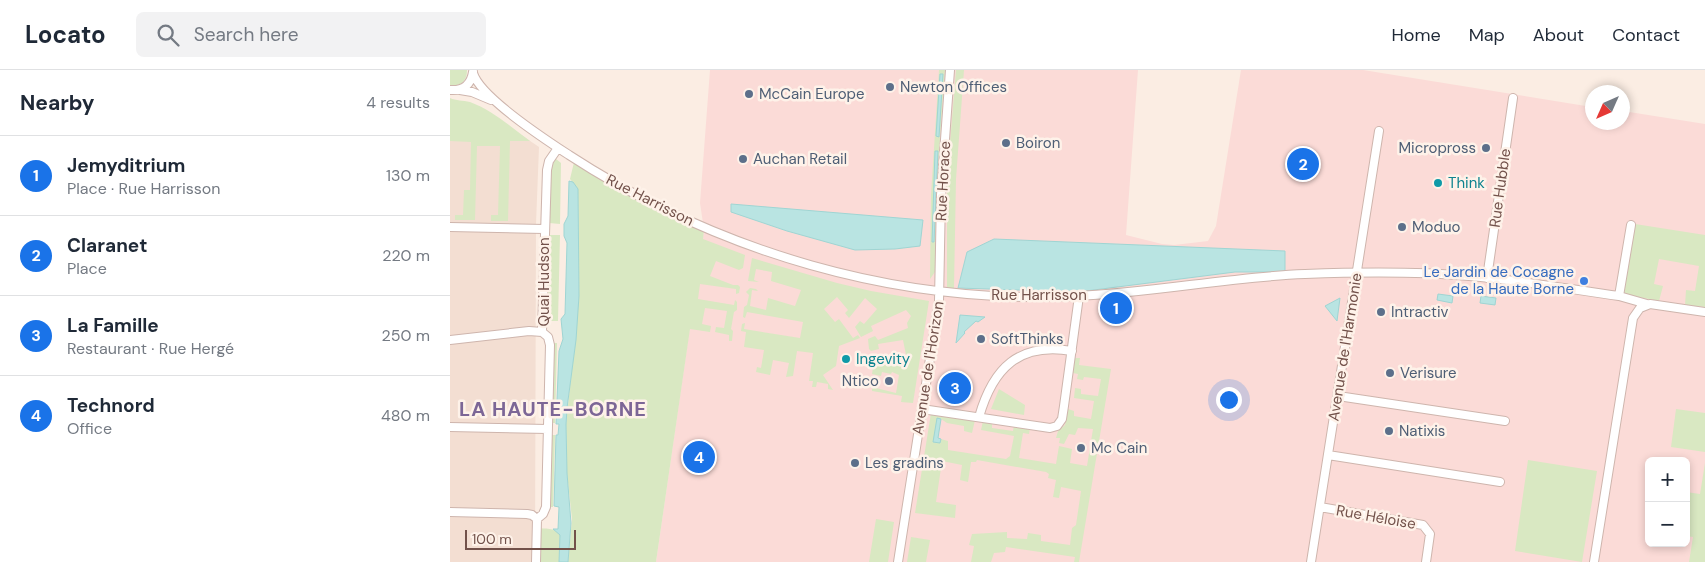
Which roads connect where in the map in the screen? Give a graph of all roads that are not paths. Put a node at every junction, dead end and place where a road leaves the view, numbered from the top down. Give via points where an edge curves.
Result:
1 (950, 70) edge
2 (473, 72) edge
3 (454, 90) edge
4 (1513, 98) dead end
5 (500, 105) junction
6 (1379, 131) dead end
7 (558, 148) junction
8 (1631, 225) dead end
9 (450, 228) edge
10 (544, 229) junction
11 (1357, 273) junction
12 (1487, 278) junction
13 (939, 292) junction
14 (1079, 296) junction
15 (1619, 296) junction
16 (1647, 304) junction
17 (1705, 312) edge
18 (542, 332) junction
19 (450, 340) edge
20 (1072, 351) junction
21 (1338, 396) junction
22 (922, 409) junction
23 (979, 416) junction
24 (1505, 421) dead end
25 (450, 427) edge
26 (548, 429) junction
27 (1328, 455) junction
28 (1500, 482) dead end
29 (1320, 507) junction
30 (450, 512) edge
31 (537, 519) junction
32 (536, 562) edge
33 (898, 562) edge
34 (1311, 562) edge
35 (1426, 562) edge
36 (1594, 562) edge

1 - 13 street, Rue Horace via 941,195
2 - 3 street via 469,84
2 - 5 street, Rue Harrisson via 478,84
3 - 5 street, Rue Harrisson via 481,95
4 - 12 street, Rue Hubble
5 - 7 street, Rue Harrisson
6 - 11 street, Avenue de l'Harmonie
7 - 10 street, Quai Hudson via 548,165
7 - 13 street, Rue Harrisson via 655,205 738,241 844,274
8 - 15 street
9 - 10 street
10 - 18 street, Quai Hudson
11 - 12 street, Rue Harrisson
11 - 14 street, Rue Harrisson via 1247,278
11 - 21 street, Avenue de l'Harmonie
12 - 15 street, Rue Harrisson
13 - 14 street, Rue Harrisson
13 - 22 street, Avenue de l'Horizon
14 - 20 street
15 - 16 street, Rue Harrisson
16 - 17 street, Rue Harrisson
16 - 36 street via 1635,314 1631,327
18 - 19 street
18 - 26 street, Quai Hudson via 550,345
20 - 23 street via 1036,350 1011,362 992,384
20 - 23 street via 1062,419 1058,426 1050,428
21 - 24 street
21 - 27 street, Avenue de l'Harmonie
22 - 23 street
22 - 33 street, Avenue de l'Horizon
25 - 26 street
26 - 31 street, Quai Hudson via 546,507
27 - 28 street
27 - 29 street, Avenue de l'Harmonie
29 - 34 street, Avenue de l'Harmonie
29 - 35 street, Rue Héloise via 1423,525 1430,538
30 - 31 street via 527,514
31 - 32 street, Quai Hudson

